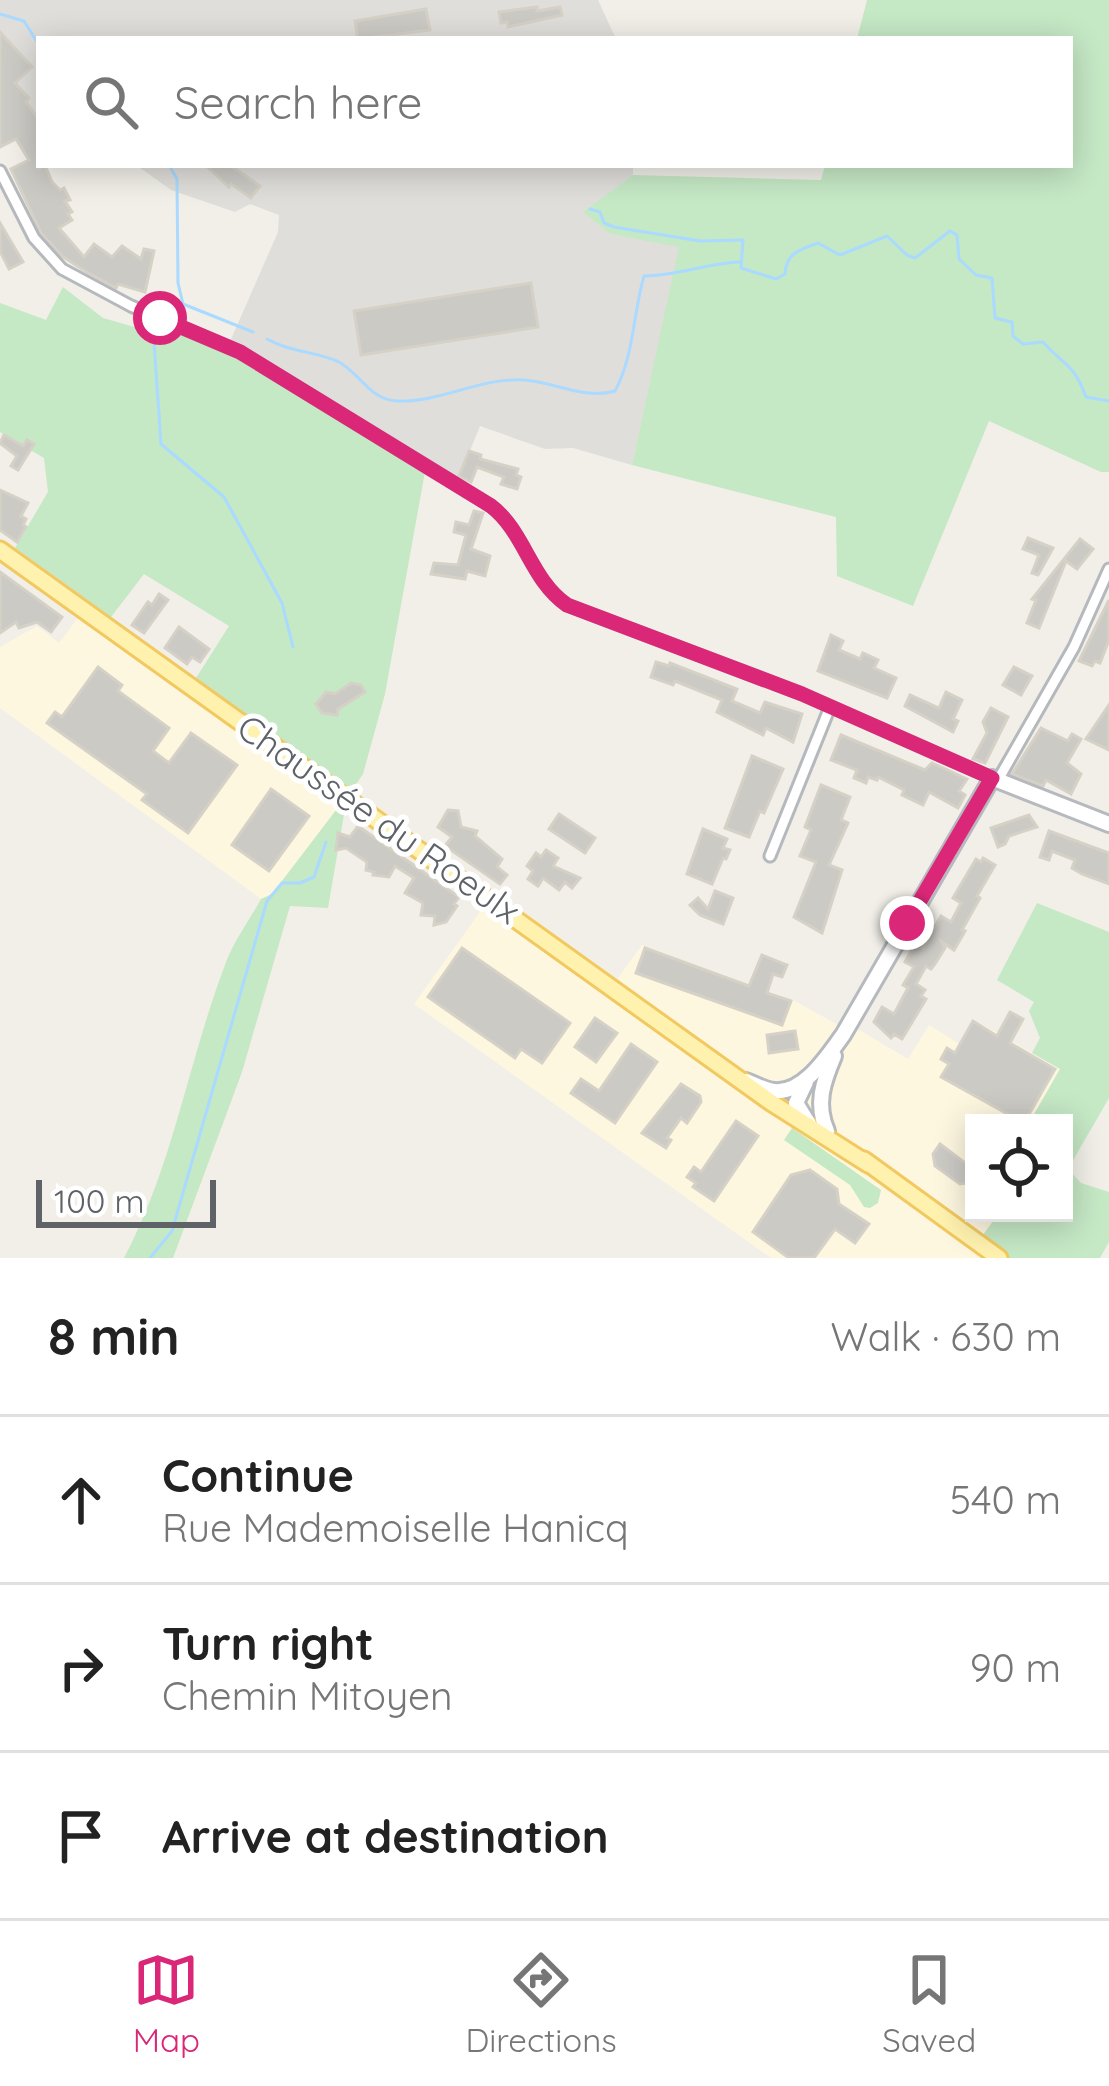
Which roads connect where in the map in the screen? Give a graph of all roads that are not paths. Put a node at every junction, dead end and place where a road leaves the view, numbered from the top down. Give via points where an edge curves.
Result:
1 (0, 171) edge
2 (6, 184) junction
3 (0, 196) edge
4 (0, 550) edge
5 (1109, 569) edge
6 (830, 707) junction
7 (995, 779) junction
8 (1109, 824) edge
9 (770, 856) dead end
10 (843, 1035) junction
11 (820, 1064) junction
12 (741, 1079) junction
13 (757, 1090) junction
14 (820, 1094) junction
15 (798, 1111) junction
16 (824, 1134) junction
17 (999, 1258) edge

1 - 2 street
2 - 3 street
2 - 6 street via 34,238 62,269 240,352 491,506 544,585 567,605
4 - 12 main road, Chaussée du Roeulx
5 - 7 street via 1074,647
6 - 7 street
6 - 9 street
7 - 8 street
7 - 10 street
10 - 11 street
10 - 14 street
11 - 12 street via 781,1091
11 - 15 street via 796,1097
12 - 13 main road, Chaussée du Roeulx
13 - 15 main road
13 - 16 main road
14 - 15 street
14 - 16 street
15 - 16 main road
16 - 17 main road

